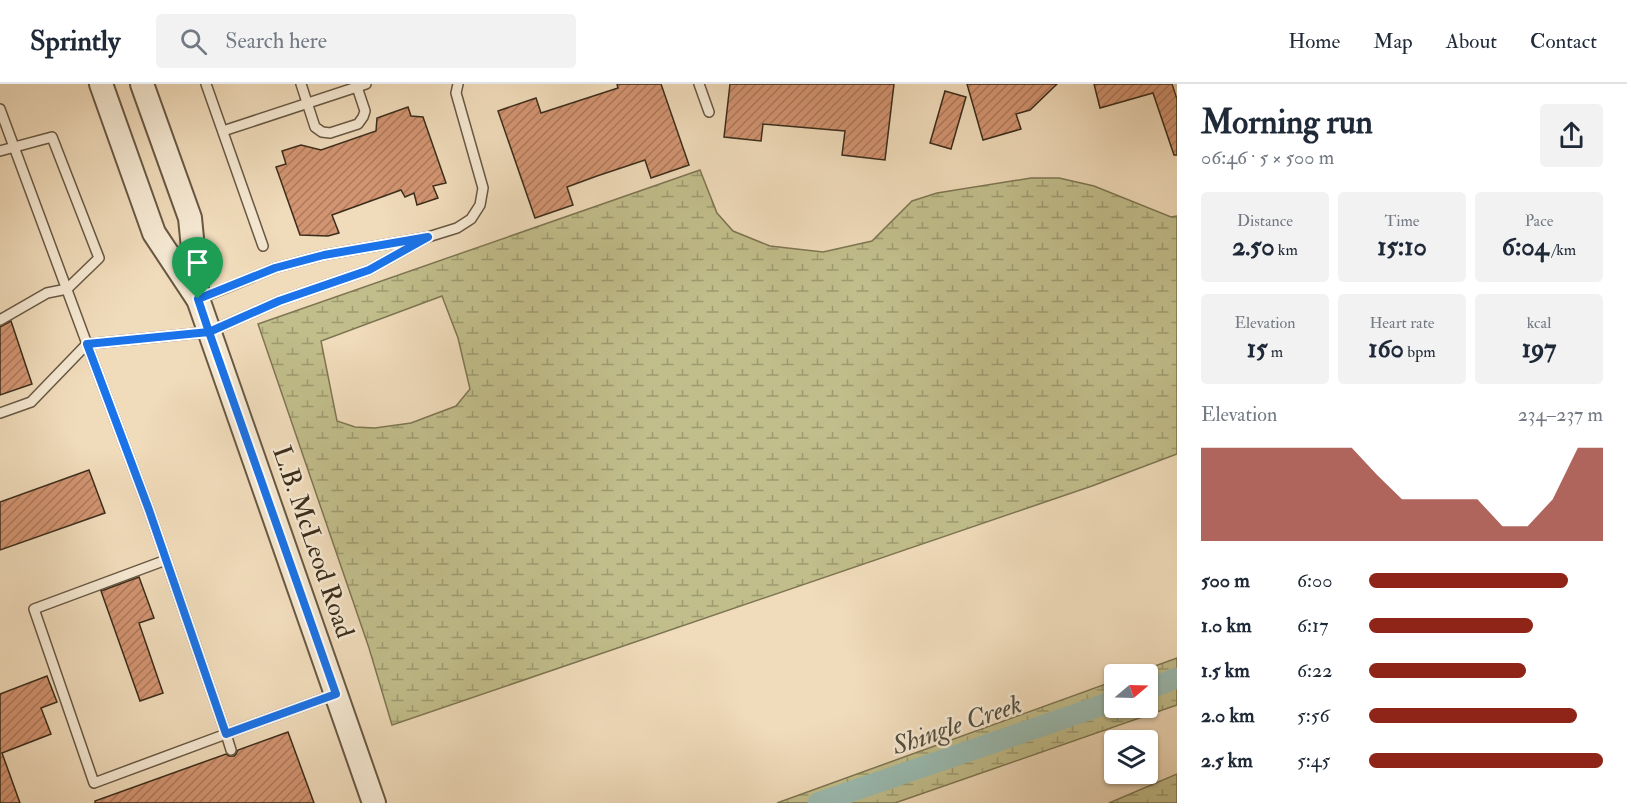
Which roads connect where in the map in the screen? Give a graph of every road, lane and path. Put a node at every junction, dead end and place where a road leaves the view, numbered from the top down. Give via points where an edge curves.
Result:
1 (101, 84) edge
2 (142, 84) edge
3 (206, 84) edge
4 (301, 84) edge
5 (458, 84) edge
6 (699, 84) edge
7 (359, 85) edge
8 (307, 104) junction
9 (0, 109) edge
10 (709, 112) dead end
11 (223, 131) junction
12 (14, 146) junction
13 (0, 151) edge
14 (428, 237) junction
15 (263, 246) dead end
16 (67, 289) junction
17 (198, 299) junction
18 (0, 320) edge
19 (209, 332) junction
20 (87, 344) junction
21 (0, 413) edge
22 (166, 560) junction
23 (336, 694) junction
24 (226, 734) junction
25 (231, 750) dead end
26 (374, 803) edge

1 - 17 street, L.B. McLeod Road via 154,233
2 - 17 street, L.B. McLeod Road via 190,218
3 - 11 lane
4 - 8 lane
5 - 14 lane via 456,93 483,188 480,205 471,219 457,228
6 - 10 lane
7 - 8 lane
7 - 8 lane via 365,111 358,124 322,132 315,127
8 - 11 lane
9 - 12 lane
11 - 15 lane
12 - 13 lane
12 - 16 lane
12 - 16 lane via 52,137 99,258
14 - 17 lane via 324,255 275,268
14 - 19 lane via 369,270 279,301
16 - 18 lane via 47,293
16 - 20 lane
17 - 19 street, L.B. McLeod Road
19 - 20 lane
19 - 23 street, L.B. McLeod Road
20 - 21 lane via 32,402
20 - 22 lane
22 - 24 lane
22 - 24 lane via 34,609 94,783
23 - 24 lane
23 - 26 street, L.B. McLeod Road
24 - 25 lane

